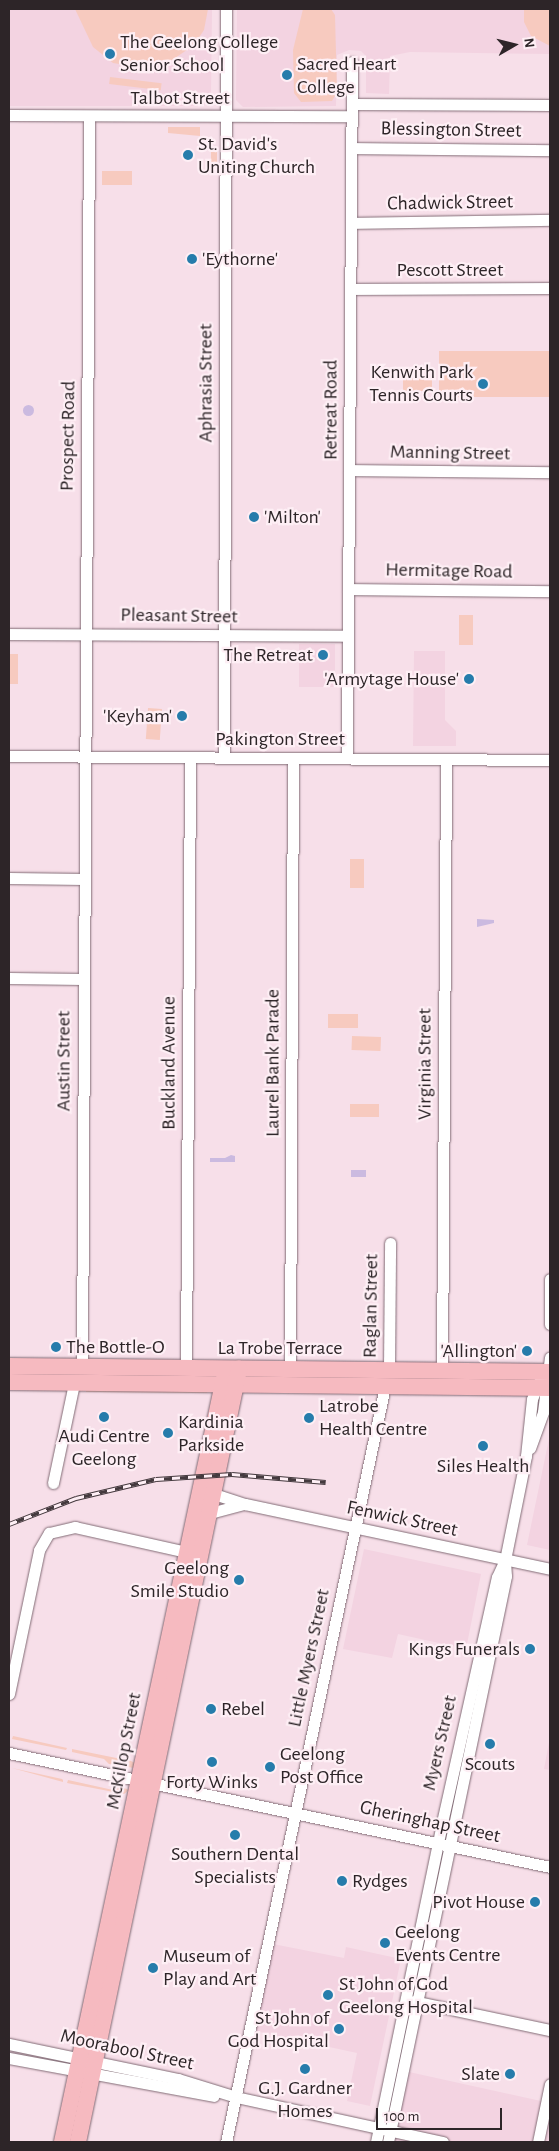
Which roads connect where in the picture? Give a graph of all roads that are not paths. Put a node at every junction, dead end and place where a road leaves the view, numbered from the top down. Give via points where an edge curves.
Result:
1 (226, 9) edge
2 (352, 62) dead end
3 (550, 105) edge
4 (352, 110) junction
5 (9, 115) edge
6 (89, 116) junction
7 (226, 117) junction
8 (352, 148) junction
9 (550, 150) edge
10 (550, 220) edge
11 (351, 223) junction
12 (550, 288) edge
13 (350, 289) junction
14 (349, 470) junction
15 (550, 472) edge
16 (348, 589) junction
17 (550, 591) edge
18 (9, 634) edge
19 (86, 634) junction
20 (224, 635) junction
21 (348, 636) junction
22 (9, 756) edge
23 (84, 756) junction
24 (190, 757) junction
25 (224, 757) junction
26 (293, 758) junction
27 (347, 758) junction
28 (446, 759) junction
29 (550, 760) edge
30 (9, 878) edge
31 (84, 878) junction
32 (9, 978) edge
33 (83, 979) junction
34 (390, 1243) dead end
35 (550, 1279) edge
36 (550, 1324) edge
37 (550, 1357) edge
38 (9, 1366) edge
39 (82, 1367) junction
40 (186, 1368) junction
41 (290, 1368) junction
42 (388, 1369) junction
43 (442, 1370) junction
44 (231, 1377) junction
45 (547, 1381) edge
46 (9, 1382) edge
47 (74, 1383) junction
48 (385, 1386) junction
49 (53, 1483) dead end
50 (214, 1494) junction
51 (245, 1504) junction
52 (210, 1513) junction
53 (354, 1528) junction
54 (187, 1552) junction
55 (505, 1560) junction
56 (550, 1569) edge
57 (9, 1694) edge
58 (9, 1753) edge
59 (146, 1783) junction
60 (295, 1814) junction
61 (438, 1843) junction
62 (451, 1846) junction
63 (550, 1866) edge
64 (405, 1999) junction
65 (418, 2002) junction
66 (550, 2030) edge
67 (9, 2044) edge
68 (9, 2058) edge
69 (86, 2066) junction
70 (550, 2084) edge
71 (236, 2098) junction
72 (378, 2128) junction
73 (390, 2137) edge
74 (62, 2142) edge
75 (78, 2142) edge
76 (226, 2142) edge
77 (376, 2142) edge
78 (443, 2142) edge
79 (538, 2142) edge

1 - 7 street, Aphrasia Street
2 - 4 street, Retreat Road
3 - 4 street, Talbot Street
4 - 7 street, Talbot Street
4 - 8 street, Retreat Road
5 - 6 street, Talbot Street
6 - 7 street, Talbot Street
6 - 19 street, Prospect Road
7 - 20 street, Aphrasia Street
8 - 9 street, Blessington Street
8 - 11 street, Retreat Road
10 - 11 street, Chadwick Street
11 - 13 street, Retreat Road
12 - 13 street, Pescott Street
13 - 14 street, Retreat Road
14 - 15 street, Manning Street
14 - 16 street, Retreat Road
16 - 17 street, Hermitage Road
16 - 21 street, Retreat Road
18 - 19 street, Pleasant Street
19 - 20 street, Pleasant Street
19 - 23 street, Prospect Road
20 - 21 street, Pleasant Street
20 - 25 street, Aphrasia Street
21 - 27 street, Retreat Road
22 - 23 street, Pakington Street
23 - 24 street, Pakington Street
23 - 31 street, Austin Street
24 - 25 street, Pakington Street
24 - 40 street, Buckland Avenue
25 - 26 street, Pakington Street
26 - 27 street, Pakington Street
26 - 41 street, Laurel Bank Parade
27 - 28 street, Pakington Street
28 - 29 street, Pakington Street
28 - 43 street, Virginia Street
30 - 31 street
31 - 33 street, Austin Street
32 - 33 street
33 - 39 street, Austin Street
34 - 42 street, Raglan Street
35 - 36 street
37 - 45 street, Myers Street
38 - 39 highway, La Trobe Terrace
39 - 40 highway, La Trobe Terrace
40 - 44 highway, La Trobe Terrace
41 - 42 highway, La Trobe Terrace
41 - 44 highway, La Trobe Terrace
42 - 43 highway, La Trobe Terrace
43 - 45 highway, La Trobe Terrace
44 - 47 highway, La Trobe Terrace
44 - 48 highway, La Trobe Terrace
44 - 50 highway, McKillop Street
44 - 54 highway, McKillop Street
45 - 48 highway, La Trobe Terrace
45 - 55 street, Myers Street via 539,1426 526,1456
46 - 47 highway, La Trobe Terrace
47 - 49 street
48 - 53 street, Little Myers Street
50 - 51 street, Fenwick Street
50 - 52 highway, McKillop Street
50 - 54 highway via 204,1502 194,1547
51 - 52 street, Fenwick Street
51 - 53 street, Fenwick Street
52 - 59 highway, McKillop Street
53 - 55 street, Fenwick Street
53 - 60 street, Little Myers Street
54 - 57 street via 75,1527 49,1533 39,1550
54 - 59 highway, McKillop Street
55 - 56 street, Fenwick Street
55 - 61 street, Myers Street via 497,1577
55 - 62 street, Myers Street via 506,1576
58 - 59 street, Gheringhap Street
59 - 60 street, Gheringhap Street
59 - 69 highway, McKillop Street
60 - 61 street, Gheringhap Street
60 - 71 street, Little Myers Street
61 - 62 street, Gheringhap Street
61 - 64 street, Myers Street
62 - 63 street, Gheringhap Street
62 - 65 street, Myers Street
64 - 65 street
64 - 72 street, Myers Street
65 - 66 street
65 - 73 street, Myers Street
67 - 69 street, Moorabool Street
68 - 69 street, Moorabool Street
69 - 71 street, Moorabool Street via 174,2091
69 - 74 highway, McKillop Street
69 - 75 highway, McKillop Street
70 - 79 street
71 - 72 street, Moorabool Street
71 - 76 street, Little Myers Street
72 - 73 street, Moorabool Street
72 - 77 street, Myers Street
73 - 78 street, Moorabool Street

